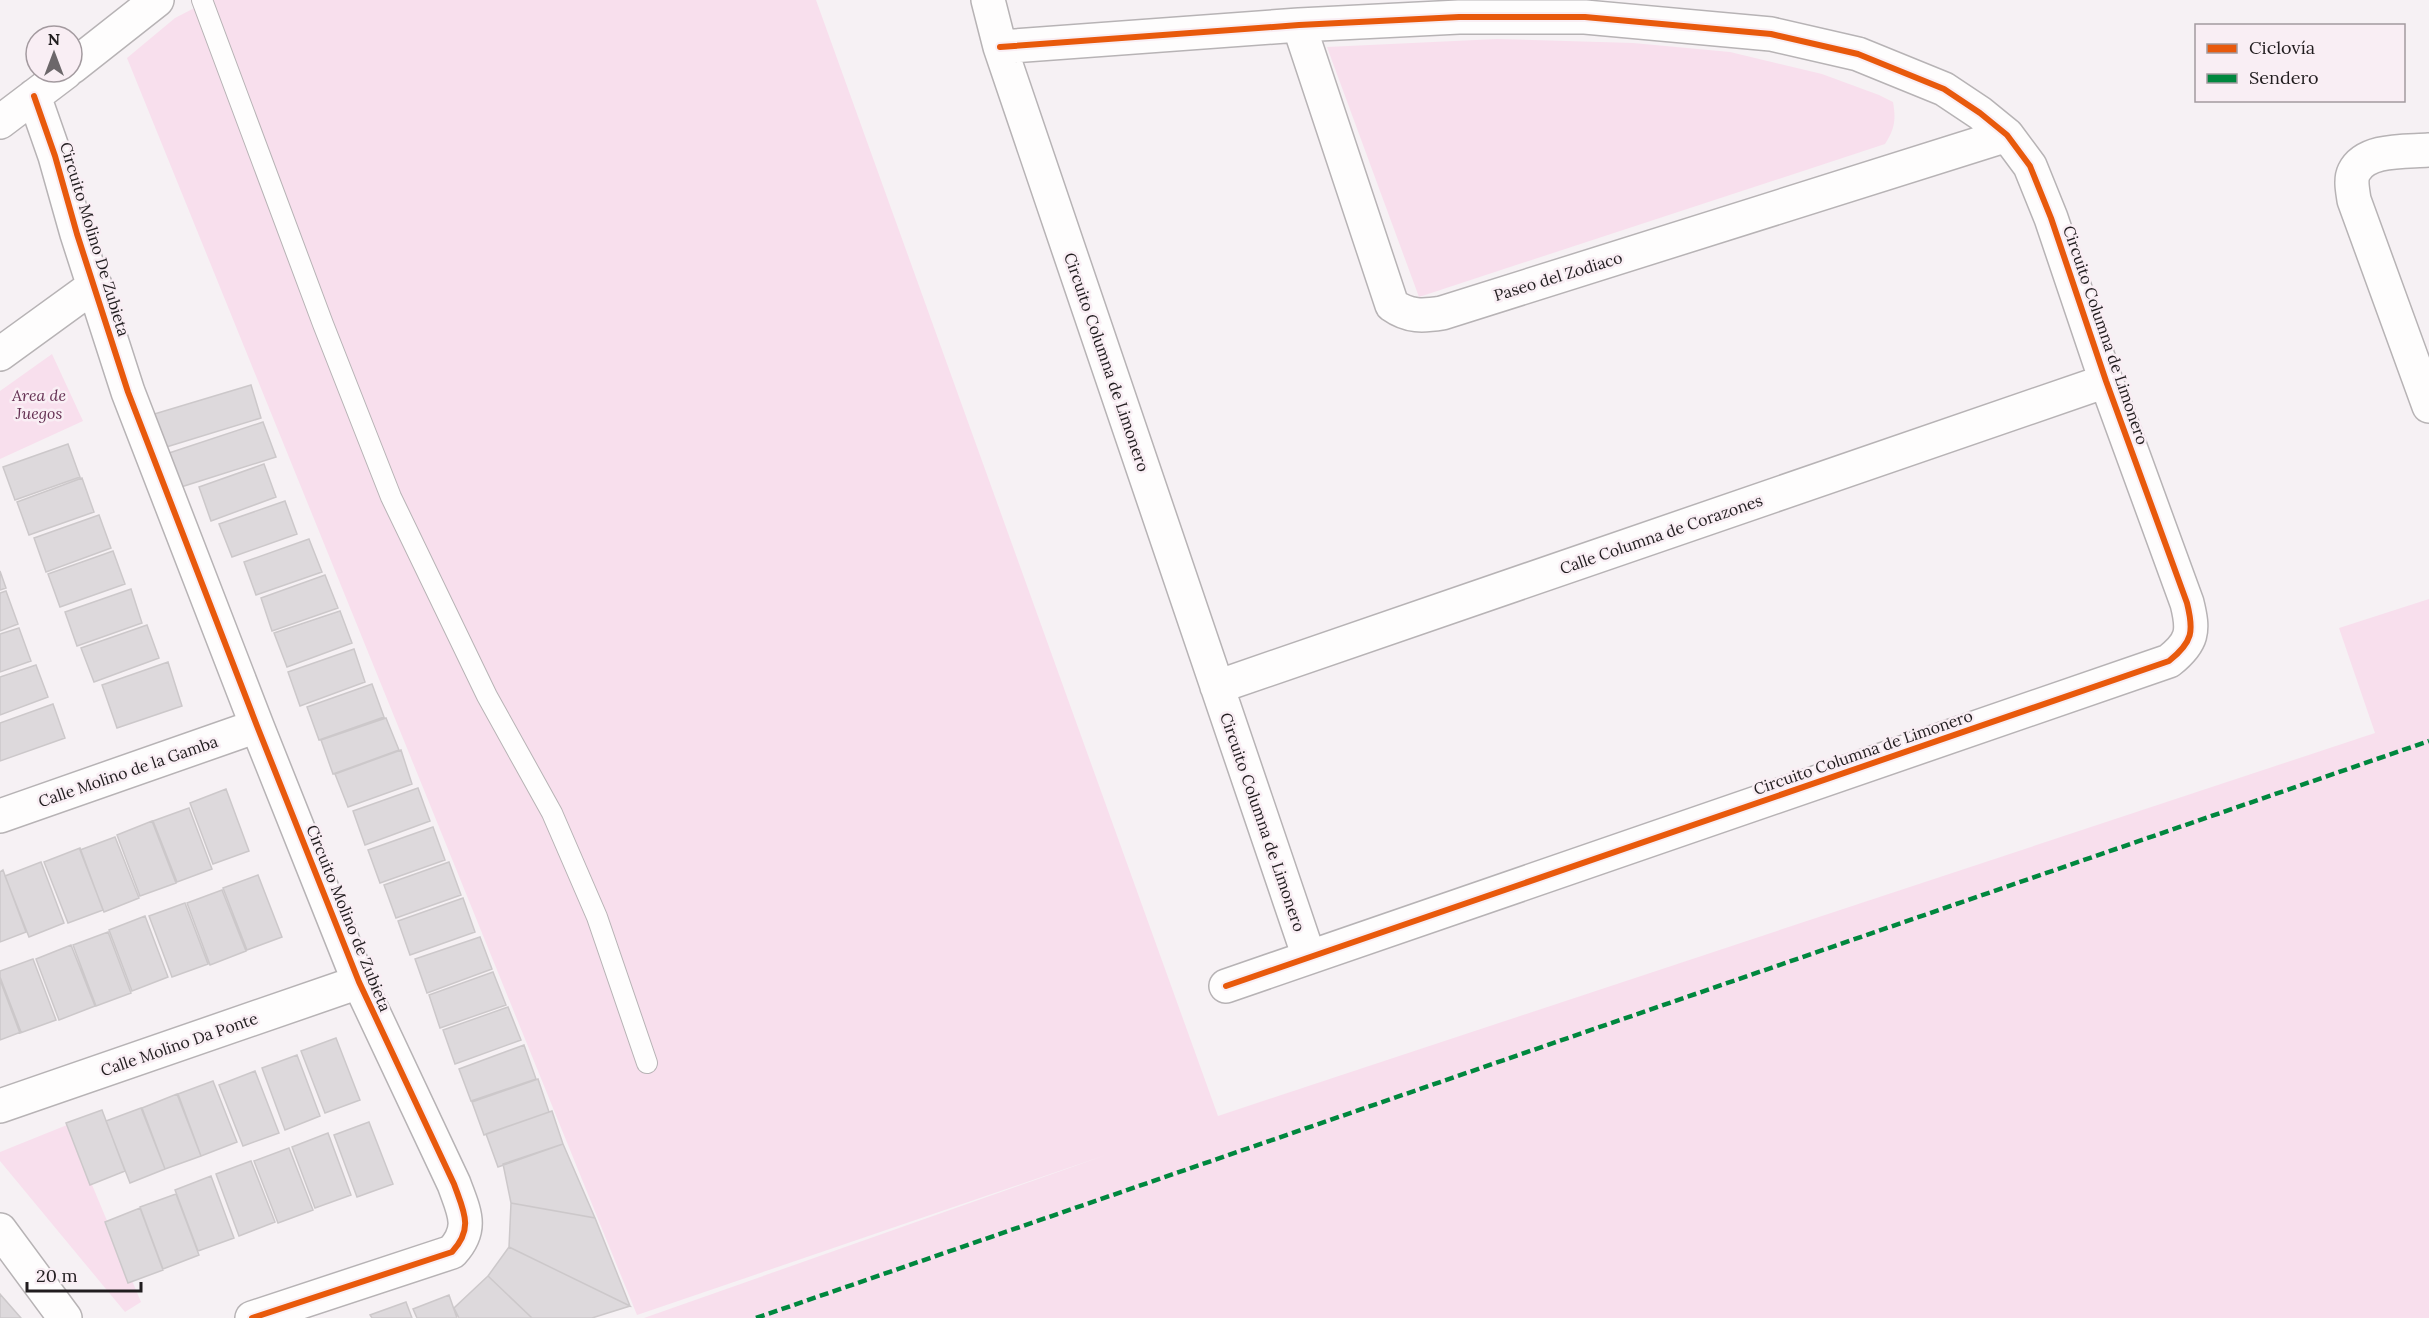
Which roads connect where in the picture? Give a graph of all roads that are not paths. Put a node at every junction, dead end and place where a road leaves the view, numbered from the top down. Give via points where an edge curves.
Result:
1 (158, 0) edge
2 (202, 0) edge
3 (988, 0) edge
4 (1459, 9) edge
5 (1299, 25) junction
6 (1000, 47) junction
7 (84, 58) edge
8 (50, 84) edge
9 (34, 96) junction
10 (0, 122) edge
11 (2007, 135) junction
12 (2429, 150) edge
13 (95, 285) junction
14 (0, 354) edge
15 (2106, 381) junction
16 (128, 392) joint
17 (2429, 406) edge
18 (1217, 687) junction
19 (257, 726) junction
20 (0, 816) edge
21 (1309, 957) junction
22 (359, 982) junction
23 (1226, 986) dead end
24 (647, 1063) dead end
25 (0, 1106) edge
26 (0, 1230) edge
27 (65, 1318) edge
28 (252, 1318) edge

1 - 7 street
2 - 24 lane via 391,497 487,696 552,813 597,917
3 - 6 street
4 - 5 street, Circuito Columna de Limonero
4 - 11 street, Circuito Columna de Limonero via 1771,34 1858,54 1944,89
5 - 6 street, Circuito Columna de Limonero
5 - 11 street, Paseo del Zodiaco via 1392,305 1413,315 1442,313
6 - 18 street, Circuito Columna de Limonero
8 - 9 street
9 - 10 street
9 - 13 street, Circuito Molino De Zubieta
11 - 15 street, Circuito Columna de Limonero via 2030,166 2051,218
12 - 17 street via 2366,159 2354,172 2352,187
13 - 14 street, Circuito Molino de Zubieta
13 - 16 street, Circuito Molino De Zubieta
15 - 18 street, Calle Columna de Corazones
15 - 21 street, Circuito Columna de Limonero via 2192,622 2183,650 2169,661
16 - 19 street, Circuito Molino de Zubieta
18 - 21 street, Circuito Columna de Limonero
19 - 20 street, Calle Molino de la Gamba
19 - 22 street, Circuito Molino de Zubieta
21 - 23 street
22 - 25 street, Calle Molino Da Ponte
22 - 28 street, Circuito Molino de Zubieta via 454,1185 466,1230 452,1252
26 - 27 street

